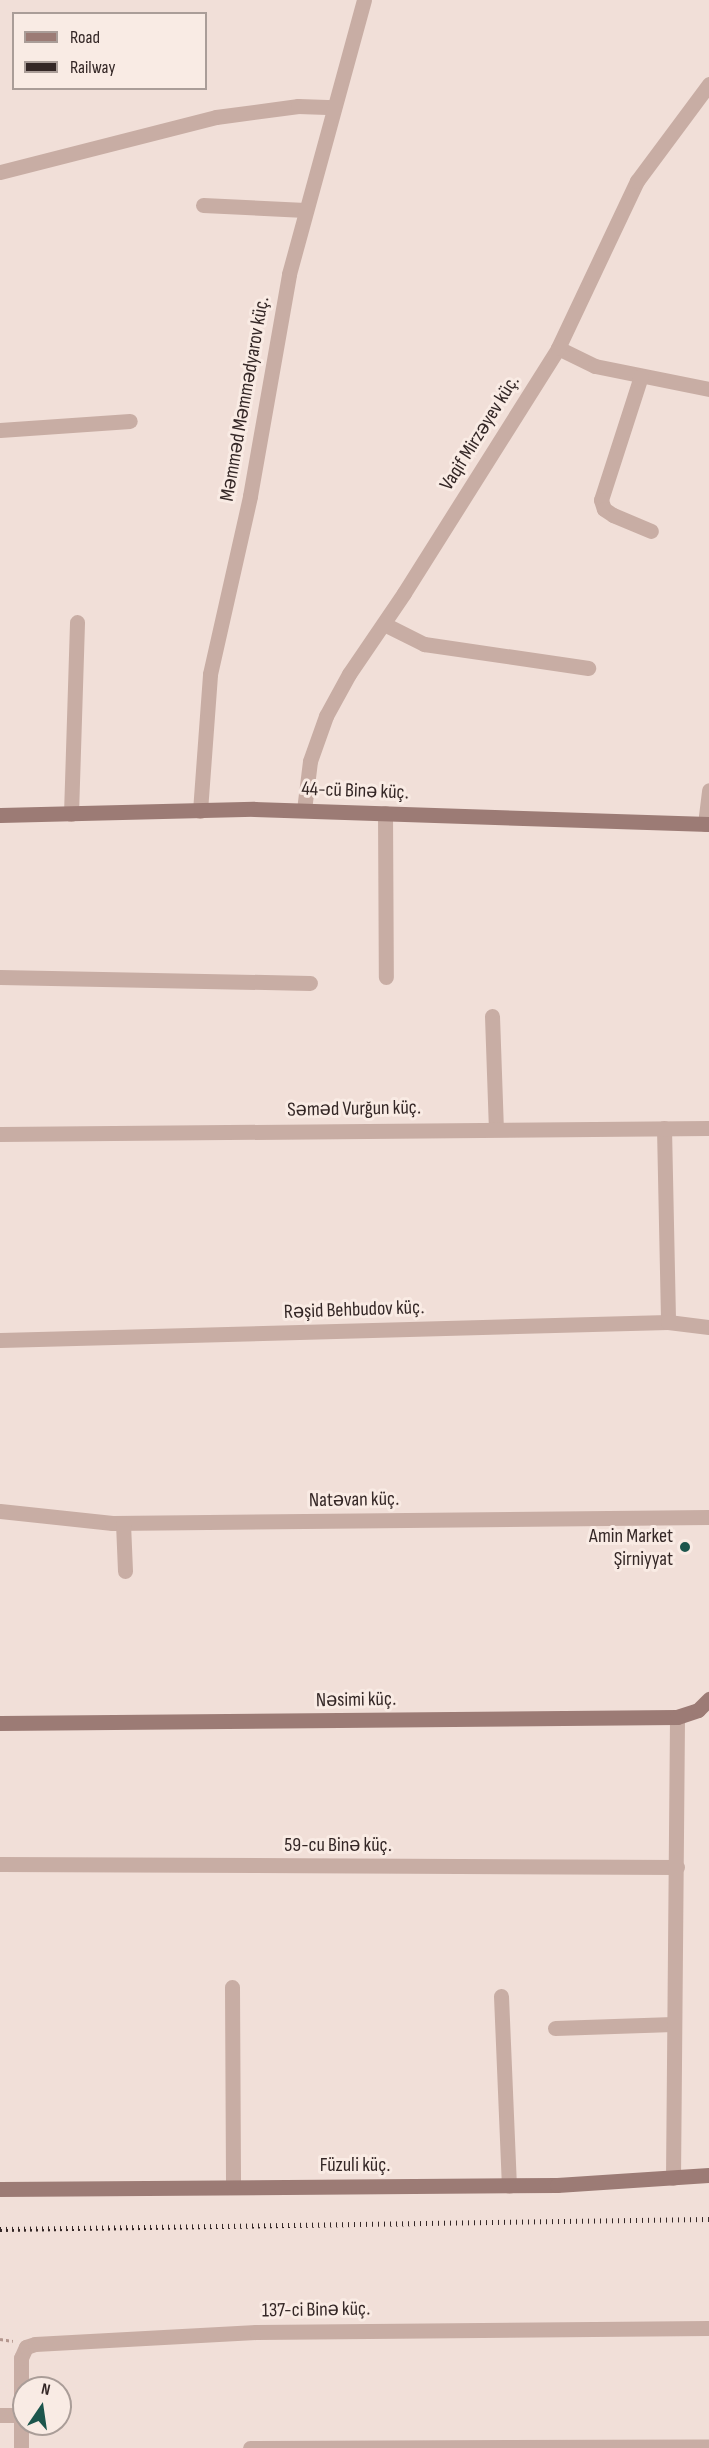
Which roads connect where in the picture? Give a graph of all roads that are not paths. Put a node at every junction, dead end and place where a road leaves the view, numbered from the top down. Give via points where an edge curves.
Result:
1 (364, 0) edge
2 (709, 84) edge
3 (334, 107) junction
4 (0, 172) edge
5 (202, 205) dead end
6 (305, 210) junction
7 (558, 348) junction
8 (640, 376) junction
9 (709, 389) edge
10 (130, 421) dead end
11 (0, 430) edge
12 (651, 531) dead end
13 (76, 622) dead end
14 (384, 624) junction
15 (588, 668) dead end
16 (709, 789) edge
17 (200, 810) junction
18 (304, 810) junction
19 (385, 813) junction
20 (71, 814) junction
21 (0, 815) edge
22 (707, 824) edge
23 (0, 977) edge
24 (386, 977) dead end
25 (310, 983) dead end
26 (492, 1016) dead end
27 (664, 1128) junction
28 (709, 1128) edge
29 (496, 1129) junction
30 (0, 1134) edge
31 (668, 1323) junction
32 (709, 1327) edge
33 (0, 1340) edge
34 (0, 1511) edge
35 (709, 1516) edge
36 (123, 1523) junction
37 (125, 1571) dead end
38 (708, 1704) edge
39 (677, 1717) junction
40 (0, 1723) edge
41 (0, 1864) edge
42 (676, 1867) junction
43 (232, 1987) dead end
44 (501, 1996) dead end
45 (673, 2024) junction
46 (555, 2028) dead end
47 (709, 2175) edge
48 (673, 2178) junction
49 (233, 2185) junction
50 (508, 2186) junction
51 (0, 2189) edge
52 (709, 2328) edge
53 (21, 2376) edge
54 (709, 2446) edge
55 (250, 2448) edge

1 - 3 street, Məmməd Məmmədyarov küç.
2 - 7 street, Vaqif Mirzəyev küç. via 637,181
3 - 4 street via 298,106 216,117
3 - 6 street, Məmməd Məmmədyarov küç.
5 - 6 street
6 - 17 street, Məmməd Məmmədyarov küç. via 287,284 250,496 211,666
7 - 8 street via 595,366
7 - 14 street, Vaqif Mirzəyev küç.
8 - 9 street
8 - 12 street via 601,500 604,509 613,515
10 - 11 street
13 - 20 street
14 - 15 street via 424,644
14 - 18 street, Vaqif Mirzəyev küç. via 349,674 326,717 310,760
16 - 22 street
17 - 18 street, 44-cü Binə küç.
17 - 20 street, 44-cü Binə küç.
18 - 19 street, 44-cü Binə küç.
19 - 22 street, 44-cü Binə küç.
19 - 24 street
20 - 21 street, 44-cü Binə küç.
23 - 25 street
26 - 29 street
27 - 28 street, Səməd Vurğun küç.
27 - 29 street, Səməd Vurğun küç.
27 - 31 street
29 - 30 street, Səməd Vurğun küç.
31 - 32 street, Rəşid Behbudov küç.
31 - 33 street, Rəşid Behbudov küç.
34 - 36 street, Natəvan küç.
35 - 36 street, Natəvan küç.
36 - 37 street
38 - 39 street, Nəsimi küç.
39 - 40 street, Nəsimi küç.
39 - 42 street
41 - 42 street, 59-cu Binə küç.
42 - 45 street
43 - 49 street
44 - 50 street
45 - 46 street
45 - 48 street
47 - 48 street, Füzuli küç.
48 - 50 street, Füzuli küç.
49 - 50 street, Füzuli küç.
49 - 51 street, Füzuli küç.
52 - 53 street, 137-ci Binə küç. via 256,2332 34,2344 26,2347 21,2358
54 - 55 street

